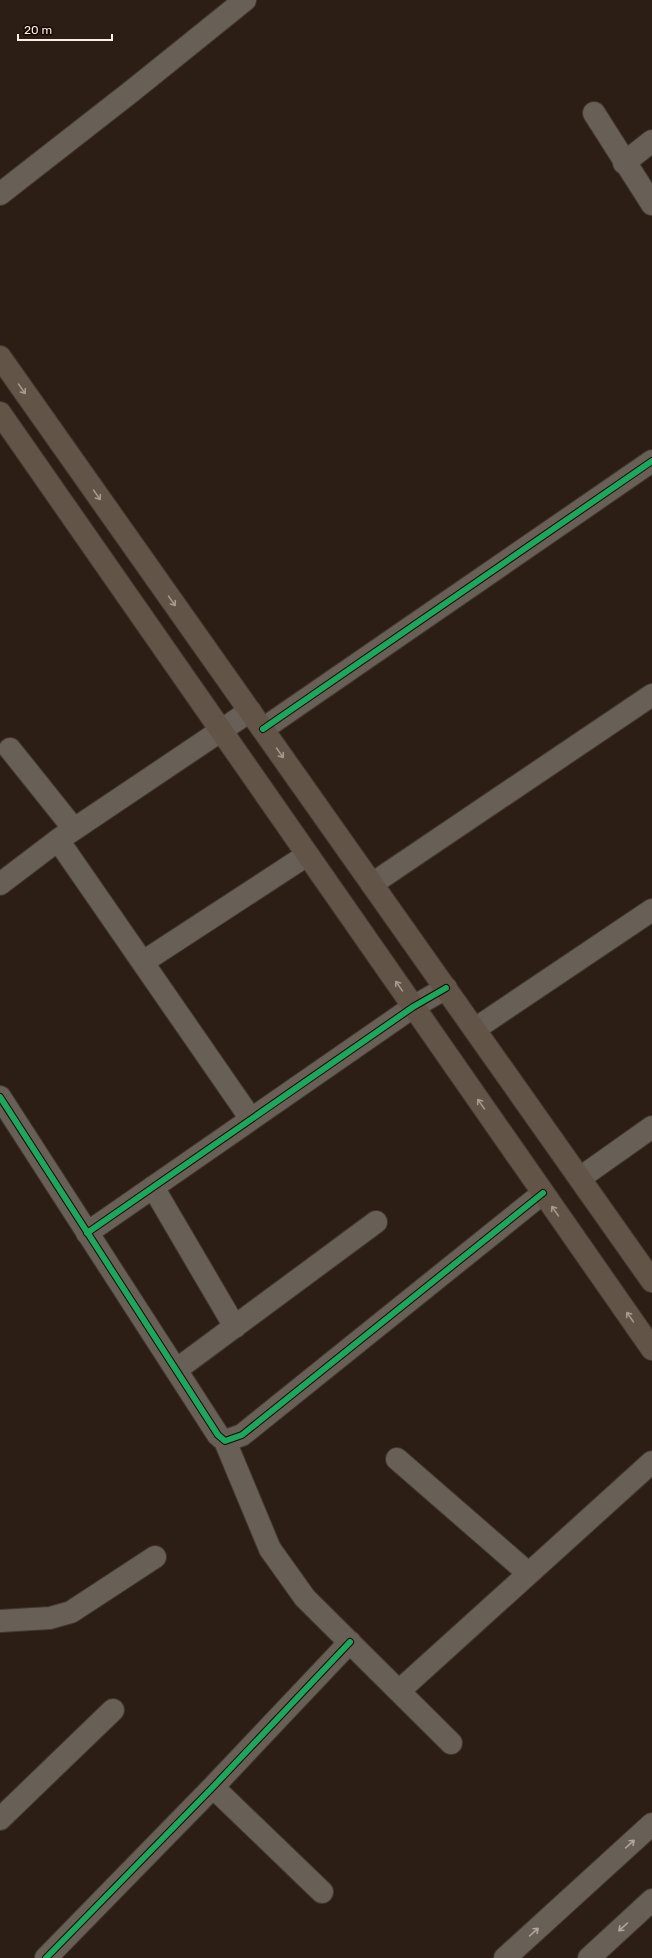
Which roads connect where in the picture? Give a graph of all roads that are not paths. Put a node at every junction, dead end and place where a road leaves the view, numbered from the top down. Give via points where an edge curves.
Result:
1 (245, 0) edge
2 (594, 113) dead end
3 (652, 141) edge
4 (624, 163) junction
5 (0, 194) edge
6 (652, 204) edge
7 (0, 357) edge
8 (0, 414) edge
9 (652, 461) edge
10 (652, 695) edge
11 (250, 710) junction
12 (263, 729) junction
13 (220, 730) junction
14 (10, 749) dead end
15 (66, 834) junction
16 (307, 855) junction
17 (0, 884) edge
18 (372, 884) junction
19 (652, 910) edge
20 (142, 962) junction
21 (446, 988) junction
22 (413, 1007) junction
23 (475, 1029) junction
24 (0, 1098) edge
25 (251, 1119) junction
26 (652, 1127) edge
27 (580, 1178) junction
28 (153, 1187) junction
29 (543, 1193) junction
30 (376, 1222) dead end
31 (87, 1232) junction
32 (652, 1281) edge
33 (235, 1327) junction
34 (652, 1349) edge
35 (176, 1370) junction
36 (224, 1441) junction
37 (397, 1459) dead end
38 (652, 1462) edge
39 (155, 1557) dead end
40 (528, 1573) junction
41 (0, 1621) edge
42 (350, 1642) junction
43 (399, 1691) junction
44 (113, 1710) dead end
45 (451, 1743) dead end
46 (213, 1787) junction
47 (0, 1819) edge
48 (651, 1826) edge
49 (322, 1892) dead end
50 (652, 1900) edge
51 (46, 1958) edge
52 (505, 1958) edge
53 (589, 1958) edge

1 - 5 street
2 - 4 street
3 - 4 street
4 - 6 street
7 -> 11 main road
8 - 13 main road
9 - 12 street
10 - 18 street
11 - 12 main road
11 - 13 street
12 -> 18 main road
13 - 15 street
13 - 16 main road
14 - 15 street
15 - 17 street
15 - 20 street
16 - 20 street
22 -> 16 main road
18 - 21 main road
19 - 23 street
20 - 25 street
21 - 22 street
21 - 23 main road
22 - 25 street
29 -> 22 main road
23 - 27 main road
24 - 31 street
25 - 28 street
26 - 27 street
27 - 32 main road
28 - 31 street
28 - 33 street
34 -> 29 main road
29 - 36 street via 242,1435
30 - 33 street
31 - 35 street
33 - 35 street
35 - 36 street
36 - 42 street via 270,1549 305,1598
37 - 40 street
38 - 40 street
39 - 41 street via 71,1612 50,1618
40 - 43 street
42 - 43 street
42 - 46 street
43 - 45 street
44 - 47 street
46 - 49 street
46 - 51 street
52 -> 48 street
50 -> 53 street

